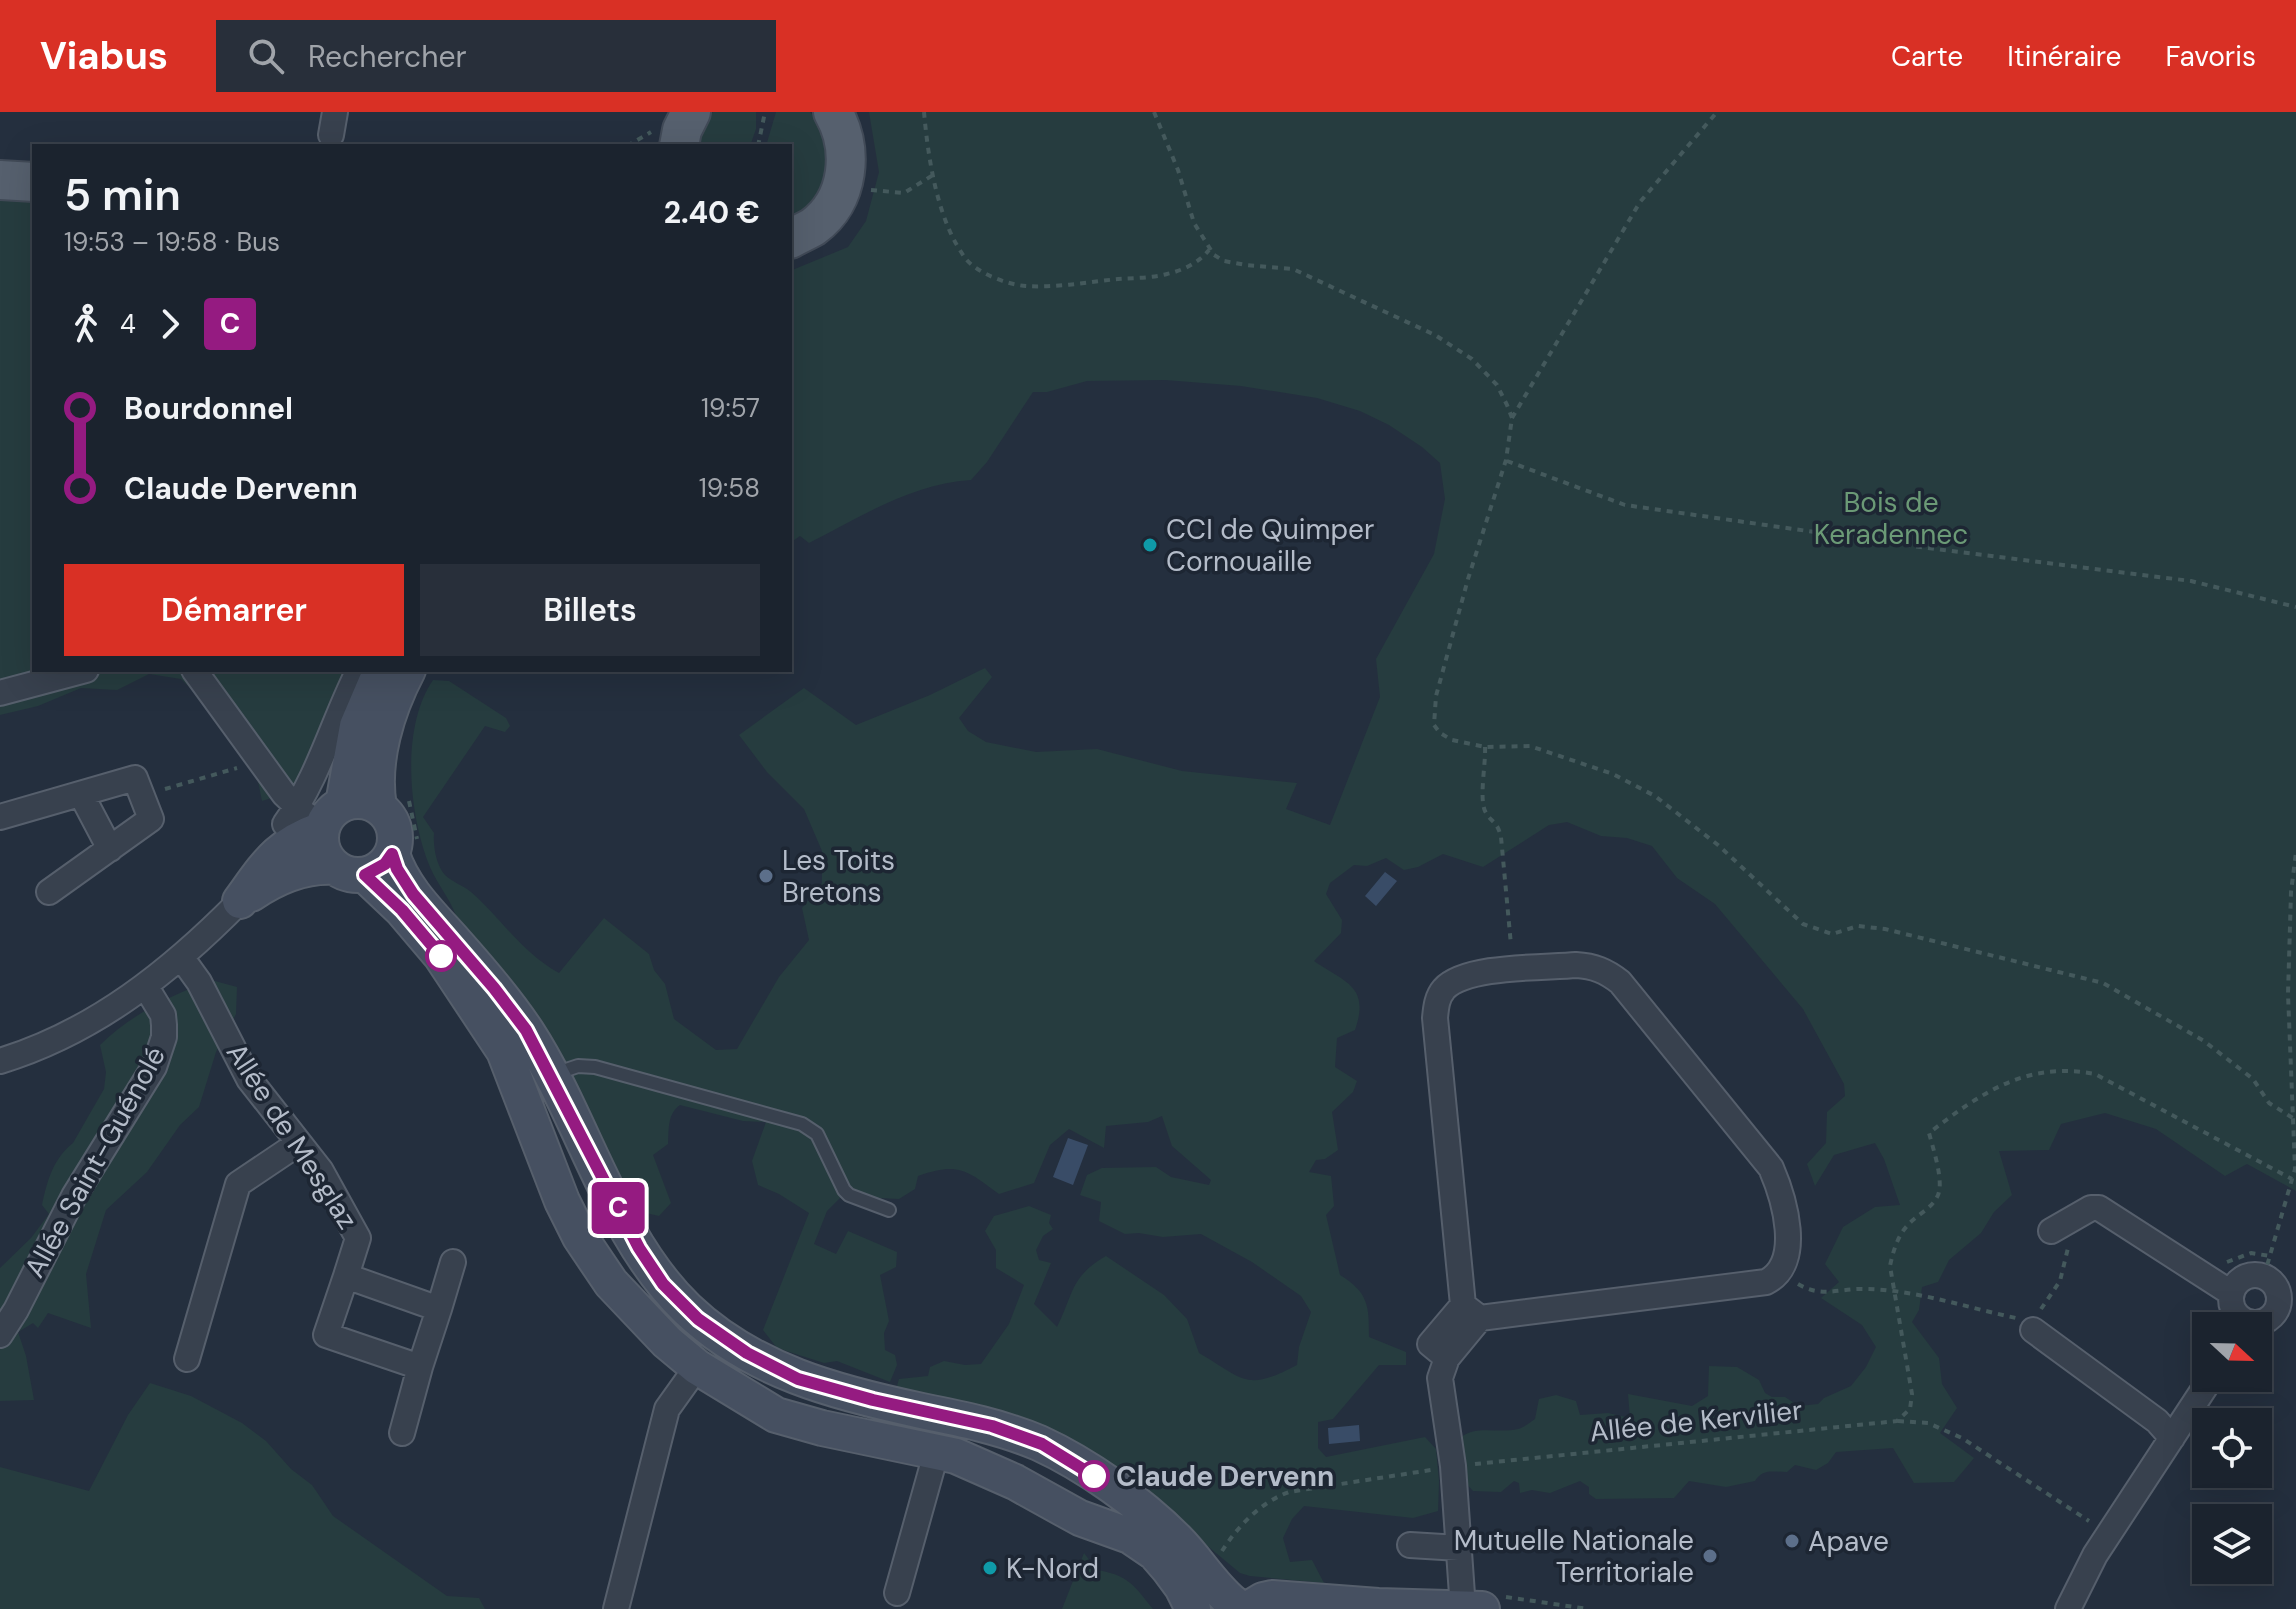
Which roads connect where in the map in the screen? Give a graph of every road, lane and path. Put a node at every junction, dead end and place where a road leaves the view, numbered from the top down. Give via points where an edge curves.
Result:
1 (765, 112) edge
2 (834, 112) edge
3 (924, 112) edge
4 (1154, 112) edge
5 (1717, 112) edge
6 (758, 144) edge
7 (0, 153) edge
8 (32, 155) edge
9 (934, 175) junction
10 (0, 180) edge
11 (32, 182) edge
12 (841, 188) junction
13 (792, 238) edge
14 (1209, 250) junction
15 (1512, 418) junction
16 (1506, 460) junction
17 (2296, 607) edge
18 (79, 672) edge
19 (196, 672) edge
20 (358, 672) edge
21 (380, 672) edge
22 (407, 672) edge
23 (0, 693) edge
24 (1485, 747) junction
25 (263, 760) junction
26 (81, 794) junction
27 (142, 795) junction
28 (393, 799) junction
29 (0, 817) edge
30 (314, 818) junction
31 (110, 849) junction
32 (405, 850) junction
33 (2296, 852) edge
34 (350, 871) junction
35 (49, 892) dead end
36 (240, 901) junction
37 (181, 957) junction
38 (1513, 970) junction
39 (146, 987) junction
40 (0, 1061) edge
41 (551, 1075) junction
42 (519, 1089) junction
43 (2294, 1119) edge
44 (299, 1143) junction
45 (2292, 1179) junction
46 (889, 1210) dead end
47 (2075, 1218) junction
48 (2051, 1231) dead end
49 (453, 1262) dead end
50 (1779, 1272) junction
51 (346, 1276) junction
52 (2264, 1276) junction
53 (1895, 1290) junction
54 (2231, 1293) junction
55 (2287, 1308) edge
56 (439, 1309) junction
57 (1471, 1312) junction
58 (2234, 1312) edge
59 (2033, 1330) junction
60 (0, 1335) edge
61 (187, 1359) dead end
62 (420, 1367) junction
63 (697, 1367) junction
64 (2202, 1392) edge
65 (1897, 1421) junction
66 (402, 1433) dead end
67 (2172, 1438) junction
68 (937, 1450) junction
69 (1453, 1466) junction
70 (2094, 1525) dead end
71 (1410, 1545) dead end
72 (1459, 1548) junction
73 (1217, 1561) dead end
74 (897, 1593) dead end
75 (1233, 1608) edge
76 (1469, 1608) edge
77 (616, 1609) edge
78 (1193, 1609) edge
79 (2068, 1609) edge

1 - 6 path
2 - 12 main road via 847,157
3 - 9 path
4 - 14 path
5 - 15 path via 1640,202
7 - 8 main road
9 - 12 path via 904,193
9 - 14 path via 965,259 1011,283 1054,285 1166,274 1194,264
10 - 11 main road
12 - 13 main road via 814,226
14 - 15 path via 1224,261 1293,269 1435,335 1472,359 1497,385
15 - 16 path
16 - 17 path via 1625,505 2191,581
16 - 24 path via 1436,696 1434,725 1440,733
18 - 23 street
19 - 25 street
20 - 30 street via 334,720
21 - 30 street
22 - 28 street via 381,746 377,780
24 - 38 path via 1481,794 1485,812 1497,823
24 - 43 path via 1530,746 1613,774 1655,796 1718,845 1803,924 1832,934 1858,926 1885,929 2103,983 2204,1041 2253,1079 2269,1103
25 - 27 path
25 - 30 street via 284,794
26 - 27 street via 135,778
26 - 29 street
26 - 31 street
27 - 31 street via 151,819
28 - 30 street
28 - 32 path
28 - 32 street via 388,816
30 - 34 street via 323,852
30 - 36 street via 273,857
31 - 35 street
32 - 34 street via 385,864
32 - 41 street via 397,869 413,894 526,1030
33 - 43 path via 2288,994
34 - 36 street via 306,868
34 - 42 street via 402,910 441,956 504,1051
36 - 37 street
37 - 39 street
37 - 44 street, Allée de Mesglaz via 249,1079
38 - 50 street via 1592,966 1620,982 1771,1168 1786,1217 1786,1259
38 - 57 street via 1465,976 1444,989 1436,1003
39 - 40 street via 63,1036
39 - 60 street, Allée Saint-Guénolé via 163,1015 164,1037 154,1067 74,1196
41 - 42 street
41 - 46 lane via 578,1066 595,1067 802,1124 817,1134 849,1195
41 - 75 street via 651,1267 713,1331 765,1363 816,1385 992,1426 1042,1444 1145,1511 1178,1541
42 - 63 street via 580,1237 628,1304
43 - 45 path
44 - 51 street, Allée de Mesglaz via 358,1238
44 - 61 street via 238,1184
45 - 52 path
45 - 53 path via 2095,1074 2068,1069 2008,1081 1929,1133 1940,1193 1907,1226 1895,1247 1890,1266
47 - 48 street
47 - 54 street via 2091,1208 2105,1211
47 - 59 path via 2060,1281
49 - 56 street
50 - 53 path via 1813,1293
50 - 57 street via 1754,1284
51 - 56 street
51 - 62 street, Allée de Mesglaz via 326,1335
52 - 54 street via 2240,1279
52 - 55 street
53 - 59 path via 2026,1321
53 - 65 path via 1912,1394 1910,1409
54 - 58 street
56 - 62 street
57 - 69 street via 1440,1378
59 - 67 street via 2157,1421
62 - 66 street
63 - 68 street via 776,1415
63 - 77 street via 667,1409
64 - 67 street
65 - 69 path, Allée de Kervilier
65 - 70 path, Allée de Kervilier via 1928,1423 1962,1438
67 - 79 street via 2095,1555
68 - 74 street
68 - 78 street via 974,1462 1080,1518 1143,1544 1168,1568
69 - 72 street
69 - 73 path, Allée de Kervilier via 1274,1497 1233,1536
71 - 72 street
72 - 76 street
75 - 76 street via 1272,1598

